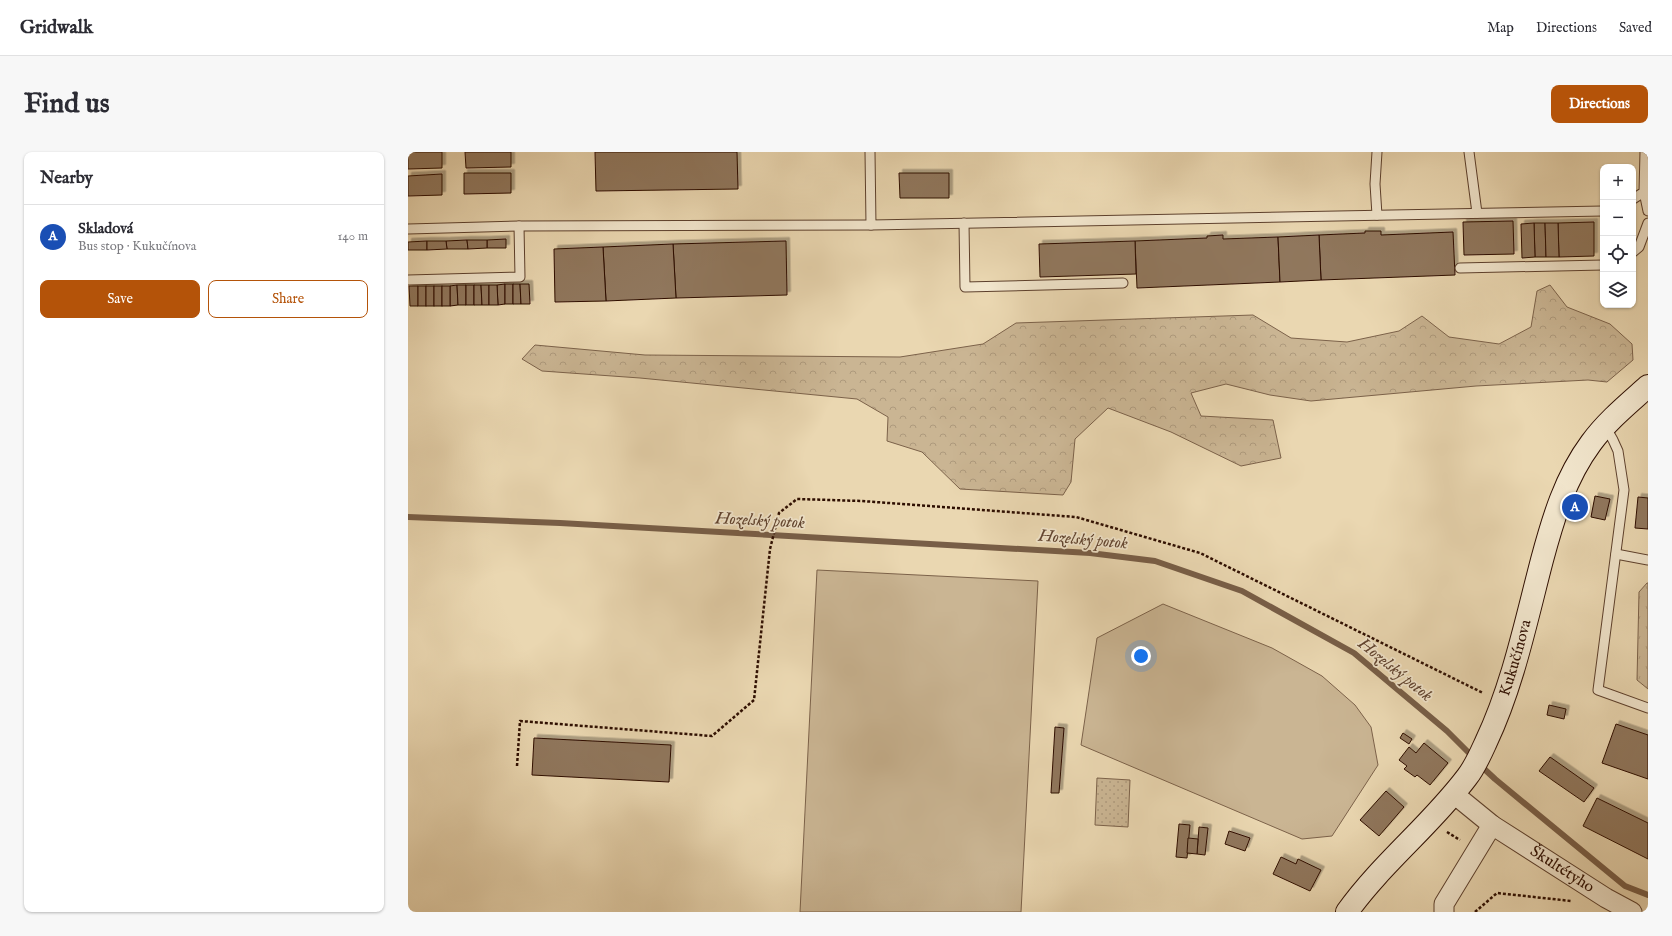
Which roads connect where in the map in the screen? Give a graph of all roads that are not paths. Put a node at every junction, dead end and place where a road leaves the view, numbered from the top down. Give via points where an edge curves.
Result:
1 (870, 152) edge
2 (1377, 152) edge
3 (1469, 152) edge
4 (1645, 152) edge
5 (1644, 192) junction
6 (1636, 197) edge
7 (1600, 211) edge
8 (1648, 211) edge
9 (1477, 214) junction
10 (1377, 215) junction
11 (964, 223) junction
12 (1648, 223) edge
13 (871, 225) junction
14 (519, 226) junction
15 (408, 229) edge
16 (1636, 250) edge
17 (1600, 265) edge
18 (1460, 268) dead end
19 (408, 280) edge
20 (1123, 283) dead end
21 (1648, 386) edge
22 (1605, 426) junction
23 (1616, 554) junction
24 (1648, 560) edge
25 (1648, 708) edge
26 (1454, 794) junction
27 (1492, 825) junction
28 (1347, 912) edge
29 (1444, 912) edge
30 (1632, 912) edge

1 - 13 lane
2 - 10 lane
3 - 9 lane
4 - 5 lane
5 - 6 lane
5 - 8 lane
7 - 9 lane
9 - 10 lane
10 - 11 lane
11 - 13 lane
11 - 20 lane via 965,287
12 - 16 lane via 1640,247
13 - 14 lane
14 - 15 lane
14 - 19 lane via 520,277
17 - 18 lane
21 - 22 street, Kukučínova
22 - 23 lane via 1618,451 1624,490
22 - 26 street, Kukučínova via 1574,471 1560,502 1504,698 1486,742 1468,776
23 - 24 lane
23 - 25 lane via 1598,690
26 - 27 street, Škultétyho
26 - 28 street, Kukučínova via 1362,890
27 - 29 street via 1444,904
27 - 30 street, Škultétyho

